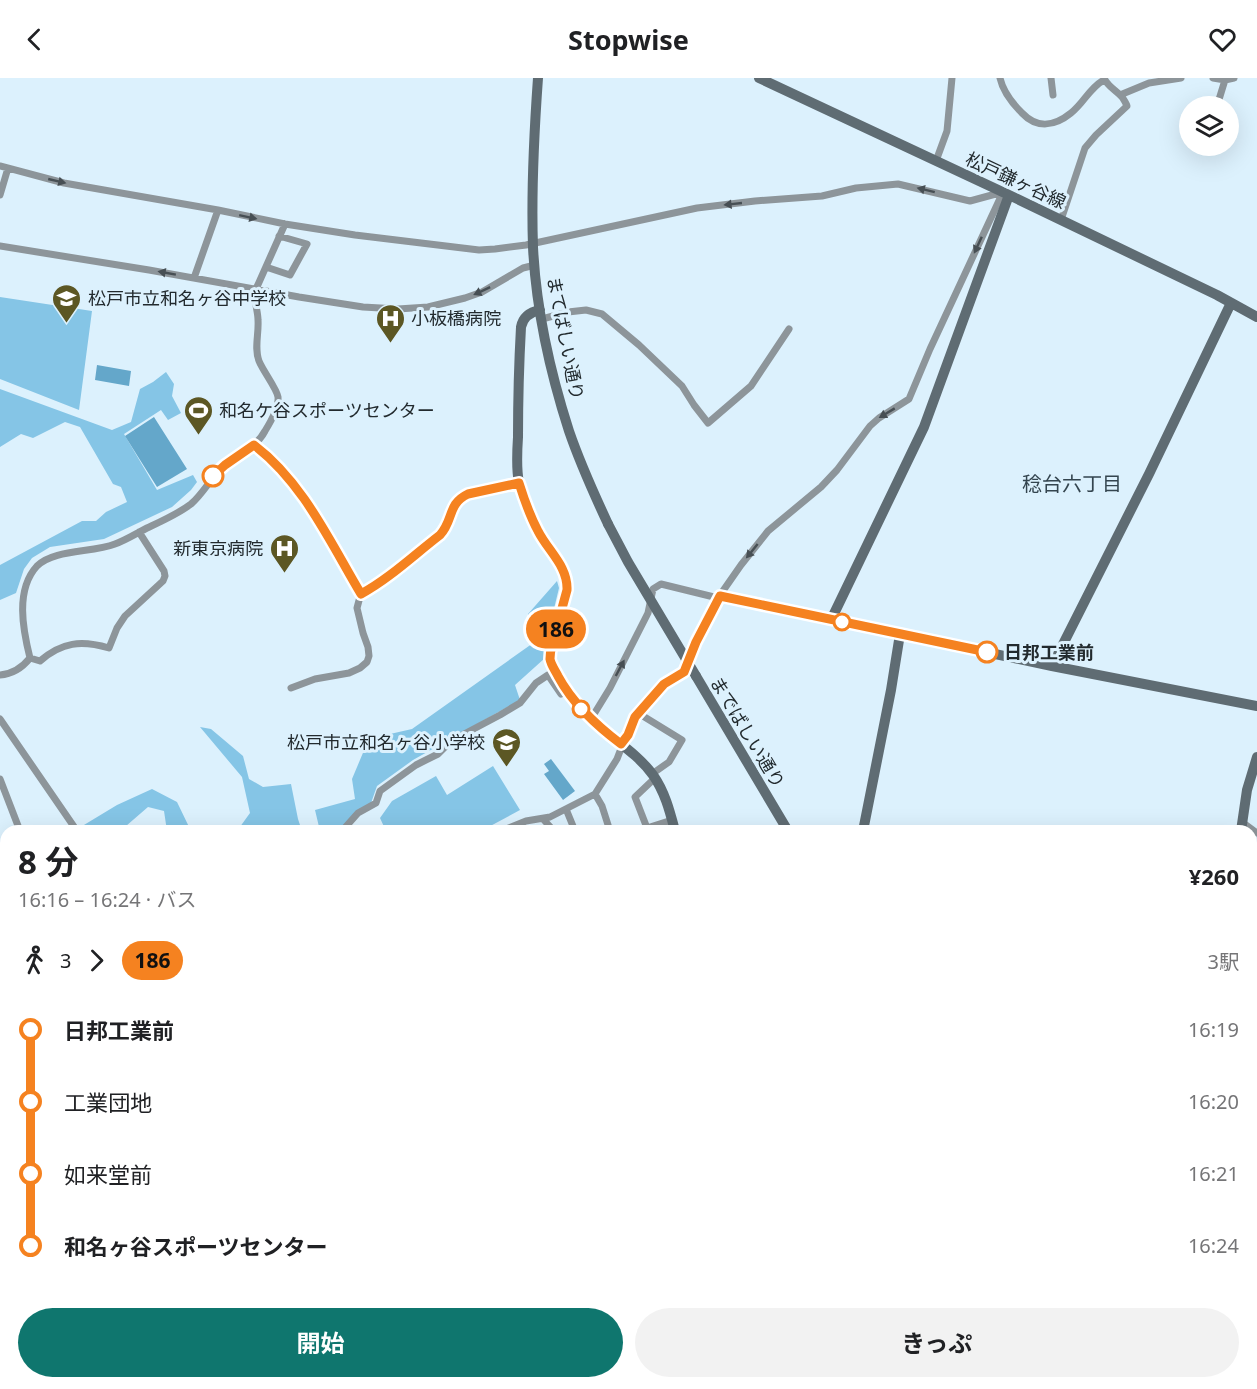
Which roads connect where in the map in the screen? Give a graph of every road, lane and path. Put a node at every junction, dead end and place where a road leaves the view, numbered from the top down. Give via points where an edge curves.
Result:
1 (538, 78) edge
2 (759, 78) edge
3 (952, 78) edge
4 (1000, 78) edge
5 (1051, 78) edge
6 (1181, 78) edge
7 (1214, 78) edge
8 (1234, 78) edge
9 (1104, 79) edge
10 (1225, 80) junction
11 (1053, 95) dead end
12 (1120, 95) junction
13 (1220, 96) edge
14 (936, 161) junction
15 (0, 166) edge
16 (8, 168) junction
17 (1006, 193) junction
18 (0, 195) edge
19 (218, 210) junction
20 (1061, 220) junction
21 (285, 224) junction
22 (279, 236) junction
23 (533, 243) junction
24 (0, 246) edge
25 (535, 266) junction
26 (266, 267) junction
27 (194, 278) junction
28 (256, 289) junction
29 (1231, 303) junction
30 (541, 315) junction
31 (1257, 317) edge
32 (789, 329) dead end
33 (254, 445) junction
34 (519, 483) junction
35 (608, 524) joint
36 (139, 532) junction
37 (361, 594) junction
38 (719, 597) junction
39 (831, 620) junction
40 (900, 634) junction
41 (30, 658) junction
42 (1052, 666) junction
43 (0, 675) edge
44 (291, 688) dead end
45 (567, 690) junction
46 (1257, 706) edge
47 (638, 713) junction
48 (0, 719) edge
49 (591, 719) junction
50 (621, 745) junction
51 (1257, 757) edge
52 (653, 776) junction
53 (0, 779) edge
54 (595, 794) junction
55 (566, 809) junction
56 (543, 819) junction
57 (672, 820) junction
58 (18, 825) edge
59 (73, 825) edge
60 (347, 825) edge
61 (516, 825) edge
62 (548, 825) edge
63 (572, 825) edge
64 (608, 825) edge
65 (646, 825) edge
66 (656, 825) edge
67 (673, 825) edge
68 (784, 825) edge
69 (864, 825) edge
70 (1241, 825) edge

1 - 23 street, まてばしい通り via 532,171
2 - 14 street, 松戸鎌ヶ谷線
3 - 14 street via 946,131
4 - 9 street via 1008,97 1021,112 1045,125 1072,112
5 - 11 street
6 - 12 street via 1149,83
7 - 10 street
8 - 10 street
9 - 12 street
10 - 13 street
12 - 20 street via 1127,106 1085,148
14 - 17 street, 松戸鎌ヶ谷線
15 - 16 street
16 - 18 street
16 -> 19 street via 64,183
17 - 20 street, 松戸鎌ヶ谷線
17 -> 23 street via 970,201 898,184 856,188 822,196 697,208
17 -> 38 street via 909,399 870,426 821,487 768,531
17 - 39 street via 924,427
19 -> 21 street
19 - 27 street
20 - 29 street, 松戸鎌ヶ谷線
21 - 22 street
21 - 23 street via 479,250
22 - 26 street
22 - 26 street via 307,244 290,275
23 - 25 street, まてばしい通り
27 -> 24 street
25 -> 28 street via 523,268 482,292 417,309 363,307
25 - 30 street, まてばしい通り
26 - 28 street
27 - 28 street
28 - 33 street via 257,351 278,396 268,426
29 - 31 street, 松戸鎌ヶ谷線
29 - 42 street
30 - 32 street via 586,310 602,314 682,386 708,423 751,386
30 - 34 street via 533,311 521,327
30 - 35 street, まてばしい通り via 552,372 570,432
33 - 36 street via 213,476 192,503
33 - 37 street via 292,483 320,522
34 - 37 street via 463,496 440,535
34 - 45 street via 537,530 566,574 567,590 550,654
35 - 68 street, までばしい通り, bridge
36 - 41 street via 114,545 52,557 34,570 23,598 22,617
36 - 41 street via 165,576 125,616 109,648 96,644 65,645 40,661
37 - 44 street via 357,608 368,647 367,662 349,673
38 - 39 street
38 - 47 street via 684,672 664,684
49 -> 38 street via 648,613 652,589 661,584
39 - 40 street
40 - 42 street
40 - 69 street
41 - 43 street via 24,666
42 - 46 street
45 - 49 street
45 - 60 street via 561,694 548,675 520,703 451,741 438,754 380,791 376,803 358,813
47 - 50 street
47 - 52 street via 682,740 669,762
48 - 59 street
49 - 50 street
50 - 52 street
50 - 54 street via 617,759
51 - 70 street
52 - 57 street
52 - 65 street via 636,797
53 - 58 street
54 - 55 street
54 - 64 street
55 - 56 street
55 - 63 street
56 - 61 street
56 - 62 street
57 - 66 street
57 - 67 street

